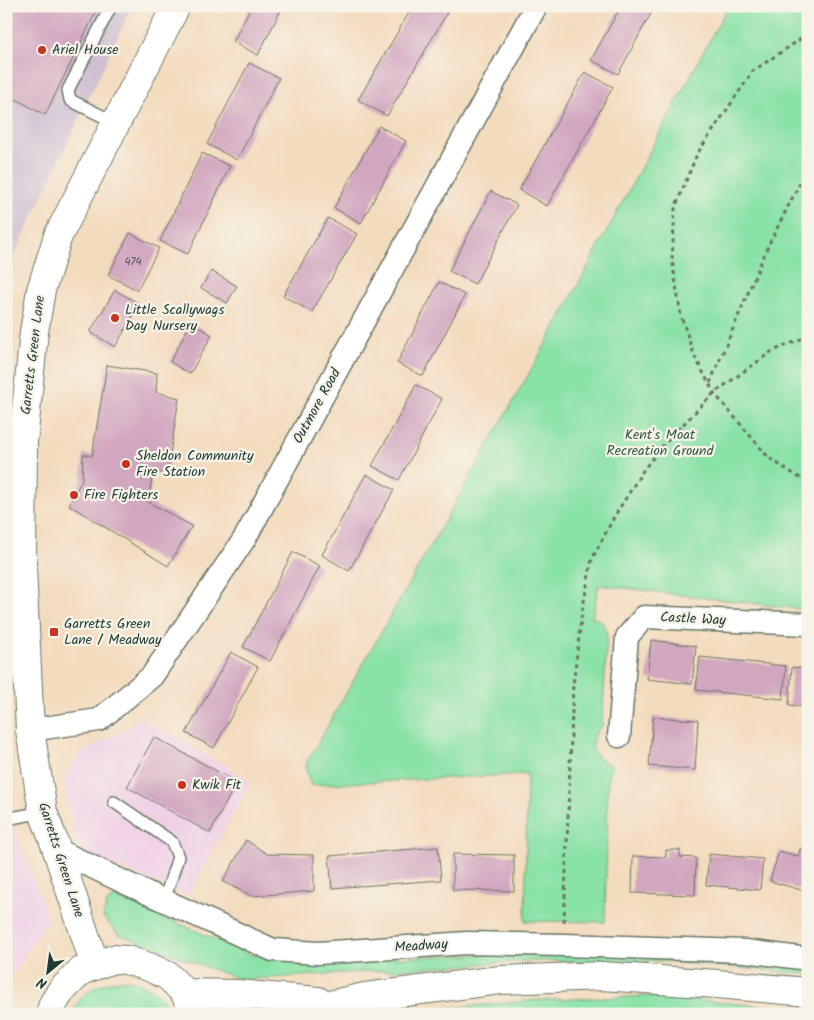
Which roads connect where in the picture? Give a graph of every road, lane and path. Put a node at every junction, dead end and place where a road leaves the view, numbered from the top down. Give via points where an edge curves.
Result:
1 (111, 6) edge
2 (176, 6) edge
3 (536, 6) edge
4 (808, 34) edge
5 (116, 123) junction
6 (808, 168) edge
7 (808, 336) edge
8 (710, 384) junction
9 (714, 393) junction
10 (808, 482) edge
11 (808, 624) edge
12 (17, 668) edge
13 (30, 730) junction
14 (619, 736) dead end
15 (114, 802) dead end
16 (43, 812) junction
17 (6, 819) edge
18 (57, 850) junction
19 (164, 901) junction
20 (565, 944) junction
21 (808, 959) edge
22 (95, 965) junction
23 (808, 992) edge
24 (189, 1003) edge
25 (337, 1003) junction
26 (50, 1014) edge
27 (290, 1014) edge

1 - 5 lane via 68,90 70,100
2 - 5 street, Garretts Green Lane
3 - 13 street, Outmore Road via 245,538 152,676 99,720
4 - 8 path via 753,71 697,154 675,208 672,258 681,316 694,355
5 - 12 street, Garretts Green Lane via 58,236 41,290 19,442 22,568
6 - 8 path via 767,248
7 - 9 path via 771,352
8 - 9 path
9 - 10 path via 769,458
9 - 20 path via 644,469 592,559 573,685
11 - 14 street, Castle Way via 644,616 627,637
12 - 13 street, Garretts Green Lane
13 - 16 street, Garretts Green Lane
15 - 19 lane via 172,842 178,856
16 - 17 lane
16 - 18 street, Garretts Green Lane
18 - 19 street, Meadway
18 - 22 street, Garretts Green Lane
19 - 20 street, Meadway via 273,950 318,953 467,943
20 - 21 street, Meadway via 745,951
22 - 24 street via 113,959 149,967 168,976
22 - 26 street via 80,971 70,981 53,1004
23 - 25 street via 602,976 500,980
24 - 25 street via 237,994
25 - 27 street

